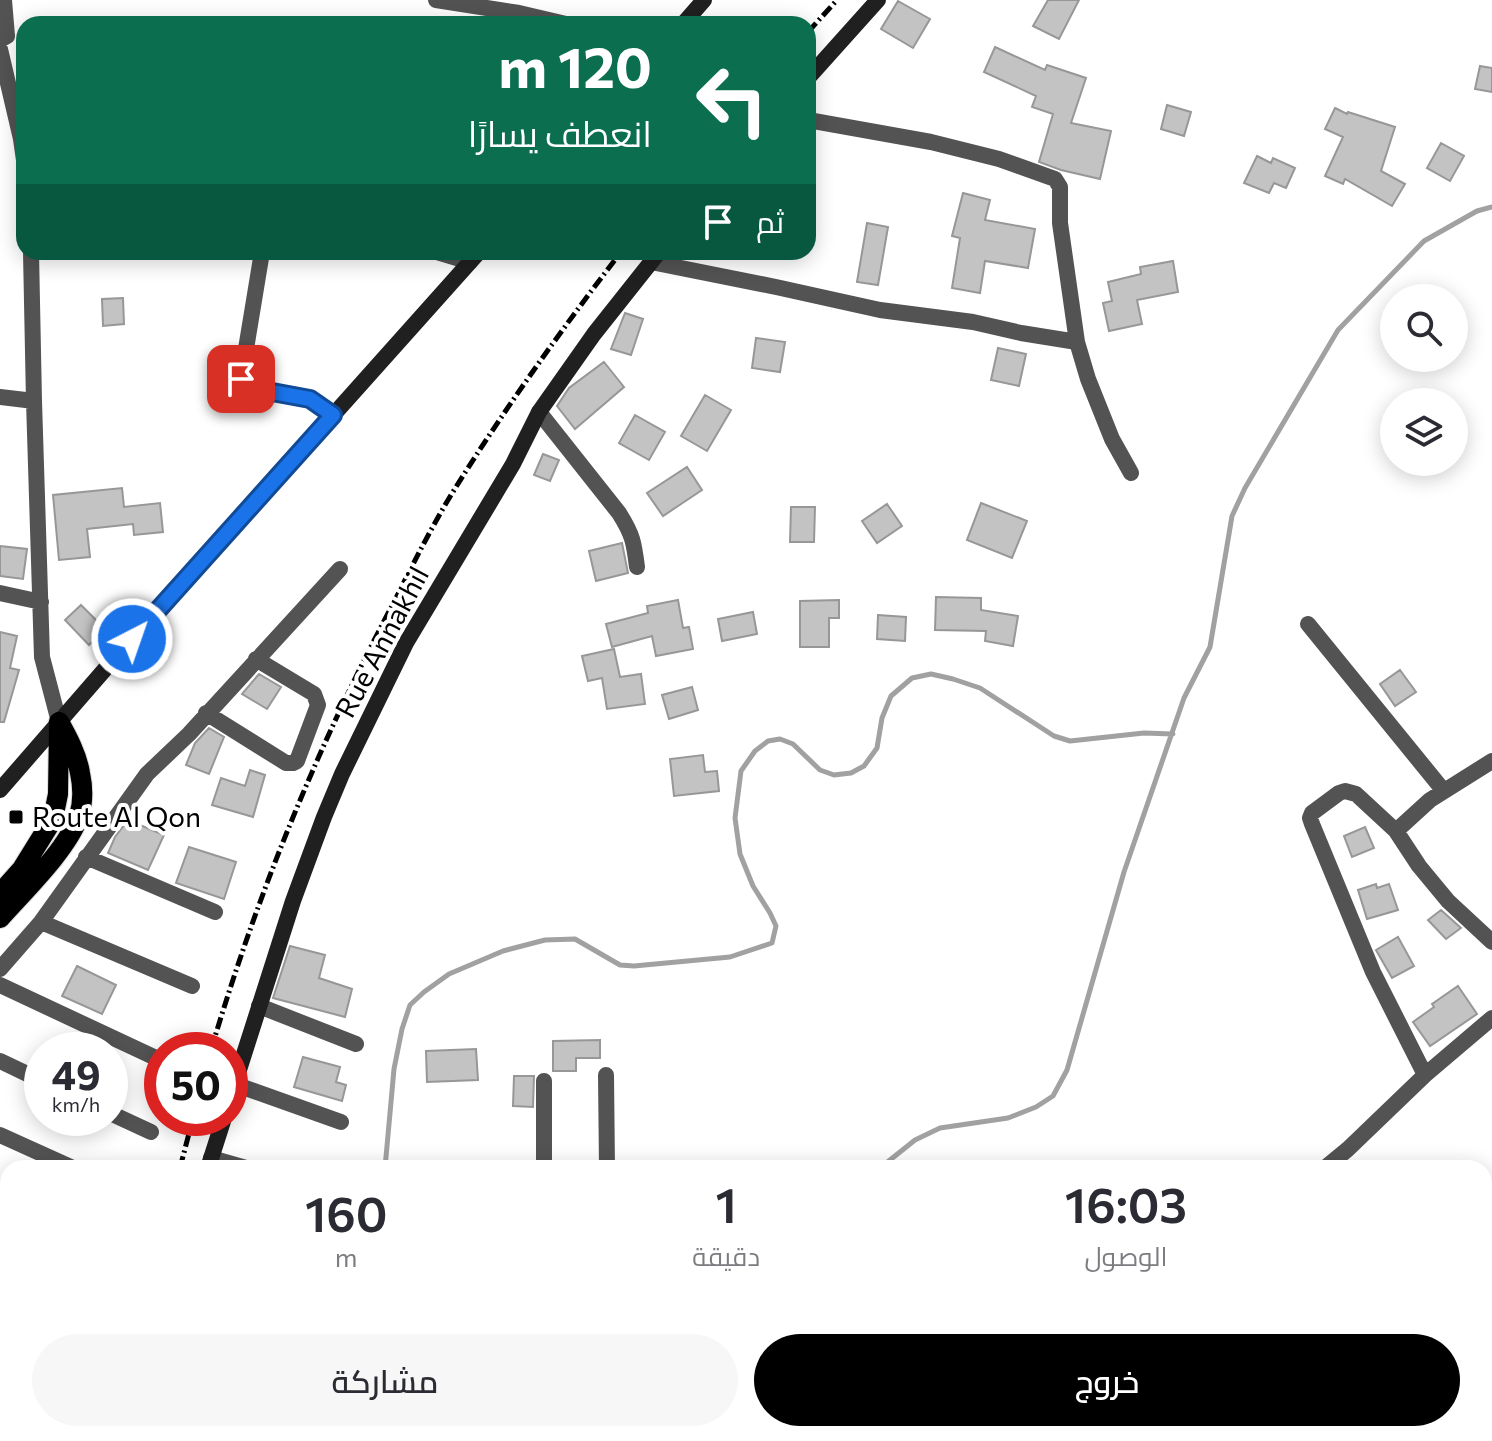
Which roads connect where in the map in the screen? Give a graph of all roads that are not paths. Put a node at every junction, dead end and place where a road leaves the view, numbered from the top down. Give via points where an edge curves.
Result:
1 (4, 0) edge
2 (436, 0) edge
3 (704, 0) edge
4 (878, 0) edge
5 (532, 16) edge
6 (690, 16) edge
7 (2, 42) edge
8 (816, 69) edge
9 (16, 116) edge
10 (816, 121) edge
11 (31, 260) edge
12 (261, 260) edge
13 (471, 260) edge
14 (653, 260) edge
15 (667, 260) edge
16 (1077, 342) junction
17 (0, 397) edge
18 (34, 401) junction
19 (539, 412) junction
20 (333, 415) junction
21 (1131, 473) dead end
22 (637, 567) dead end
23 (340, 569) dead end
24 (0, 593) edge
25 (41, 602) junction
26 (1308, 624) dead end
27 (256, 659) junction
28 (206, 713) junction
29 (59, 722) junction
30 (1492, 761) edge
31 (0, 790) edge
32 (1443, 790) junction
33 (1396, 831) junction
34 (86, 857) junction
35 (0, 894) edge
36 (215, 912) dead end
37 (0, 918) edge
38 (41, 922) junction
39 (1492, 942) edge
40 (0, 969) edge
41 (0, 985) edge
42 (192, 986) dead end
43 (259, 1006) junction
44 (1492, 1018) edge
45 (248, 1041) edge
46 (356, 1044) dead end
47 (144, 1052) edge
48 (0, 1061) edge
49 (24, 1072) edge
50 (606, 1075) dead end
51 (1425, 1075) junction
52 (544, 1081) dead end
53 (248, 1096) edge
54 (341, 1122) dead end
55 (0, 1135) edge
56 (218, 1136) edge
57 (55, 1160) edge
58 (211, 1160) edge
59 (544, 1160) edge
60 (607, 1160) edge
61 (1335, 1160) edge

1 - 7 street
2 - 5 street
3 - 6 street
4 - 8 street
7 - 9 street
10 - 16 street via 931,142 1055,179
11 - 18 street
12 - 20 street via 242,384 310,399
13 - 20 street
14 - 19 street, Rue Annakhil
15 - 16 street via 880,310
16 - 21 street via 1112,439
17 - 18 street
18 - 25 street
19 - 22 street via 630,530
19 - 43 street, Rue Annakhil via 406,643 342,774
20 - 29 street
23 - 27 street
24 - 25 street
25 - 29 street via 42,657
26 - 32 street
27 - 28 street
27 - 28 street via 317,697 297,761 286,763
28 - 34 street via 147,774
29 - 31 street
29 - 35 main road via 53,819
29 - 37 main road via 80,771 80,814 57,852
30 - 32 street
32 - 33 street
33 - 39 street via 1434,885
33 - 51 street via 1350,792 1339,793 1310,818 1373,972
34 - 36 street
34 - 38 street
38 - 40 street
38 - 42 street
41 - 47 street
43 - 45 street, Rue Annakhil
43 - 46 street
44 - 51 street
48 - 49 street
50 - 60 street
51 - 61 street
52 - 59 street
53 - 54 street
55 - 57 street
56 - 58 street

